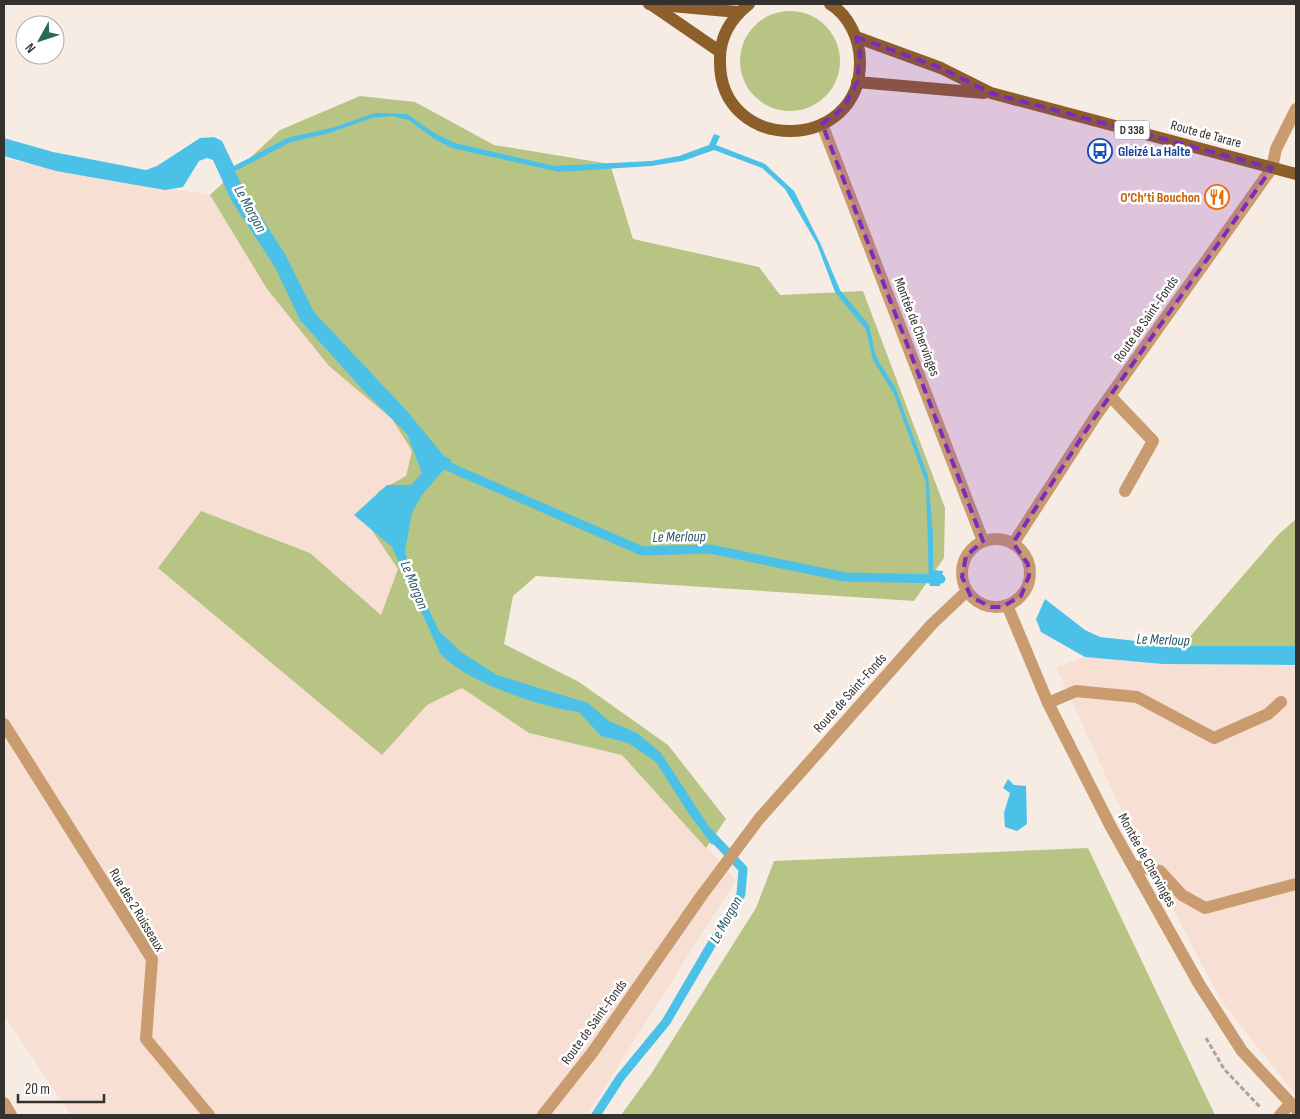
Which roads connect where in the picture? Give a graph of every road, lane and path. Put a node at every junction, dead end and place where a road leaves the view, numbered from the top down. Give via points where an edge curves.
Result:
1 (649, 4) edge
2 (749, 4) edge
3 (830, 4) edge
4 (738, 12) junction
5 (856, 37) junction
6 (719, 51) junction
7 (857, 82) junction
8 (991, 93) junction
9 (1296, 109) edge
10 (822, 124) junction
11 (1272, 168) junction
12 (1296, 174) edge
13 (1110, 396) junction
14 (1125, 491) dead end
15 (983, 541) junction
16 (1013, 544) junction
17 (967, 591) junction
18 (1007, 605) junction
19 (1281, 702) dead end
20 (1048, 703) junction
21 (4, 724) edge
22 (1134, 866) junction
23 (1296, 884) edge
24 (4, 1103) edge
25 (1293, 1106) edge
26 (11, 1115) edge
27 (209, 1115) edge
28 (542, 1115) edge
29 (1280, 1115) edge

1 - 4 main road
1 - 6 main road
2 - 4 main road
3 - 5 main road via 847,20
4 - 6 main road via 726,29
5 - 7 main road via 860,52
5 - 8 main road, Route de Tarare / D 338 via 941,68
6 - 10 main road via 720,74 727,95 750,119 771,130 792,132
7 - 8 main road, Route de Tarare / D 338
7 - 10 main road via 843,108
8 - 11 main road, Route de Tarare / D 338
9 - 11 street, Route de Saint-Fonds via 1276,149
10 - 15 street, Montée de Chervinges
11 - 12 main road, Route de Tarare / D 338
11 - 13 street, Route de Saint-Fonds
13 - 14 street via 1153,441
13 - 16 street, Route de Saint-Fonds
15 - 16 street via 994,539
15 - 17 street via 970,552 962,566
16 - 18 street via 1024,554 1030,576 1021,596
17 - 18 street via 980,603 991,607
17 - 28 street, Route de Saint-Fonds via 932,624 759,819 592,1053
18 - 20 street, Montée de Chervinges
19 - 20 street via 1268,714 1214,738 1137,697 1076,691
20 - 22 street, Montée de Chervinges
21 - 27 street, Rue des 2 Ruisseaux via 152,959 146,1039
22 - 23 street via 1160,872 1182,895 1205,908
22 - 25 street, Montée de Chervinges via 1199,984 1237,1043
24 - 26 street
25 - 29 street

